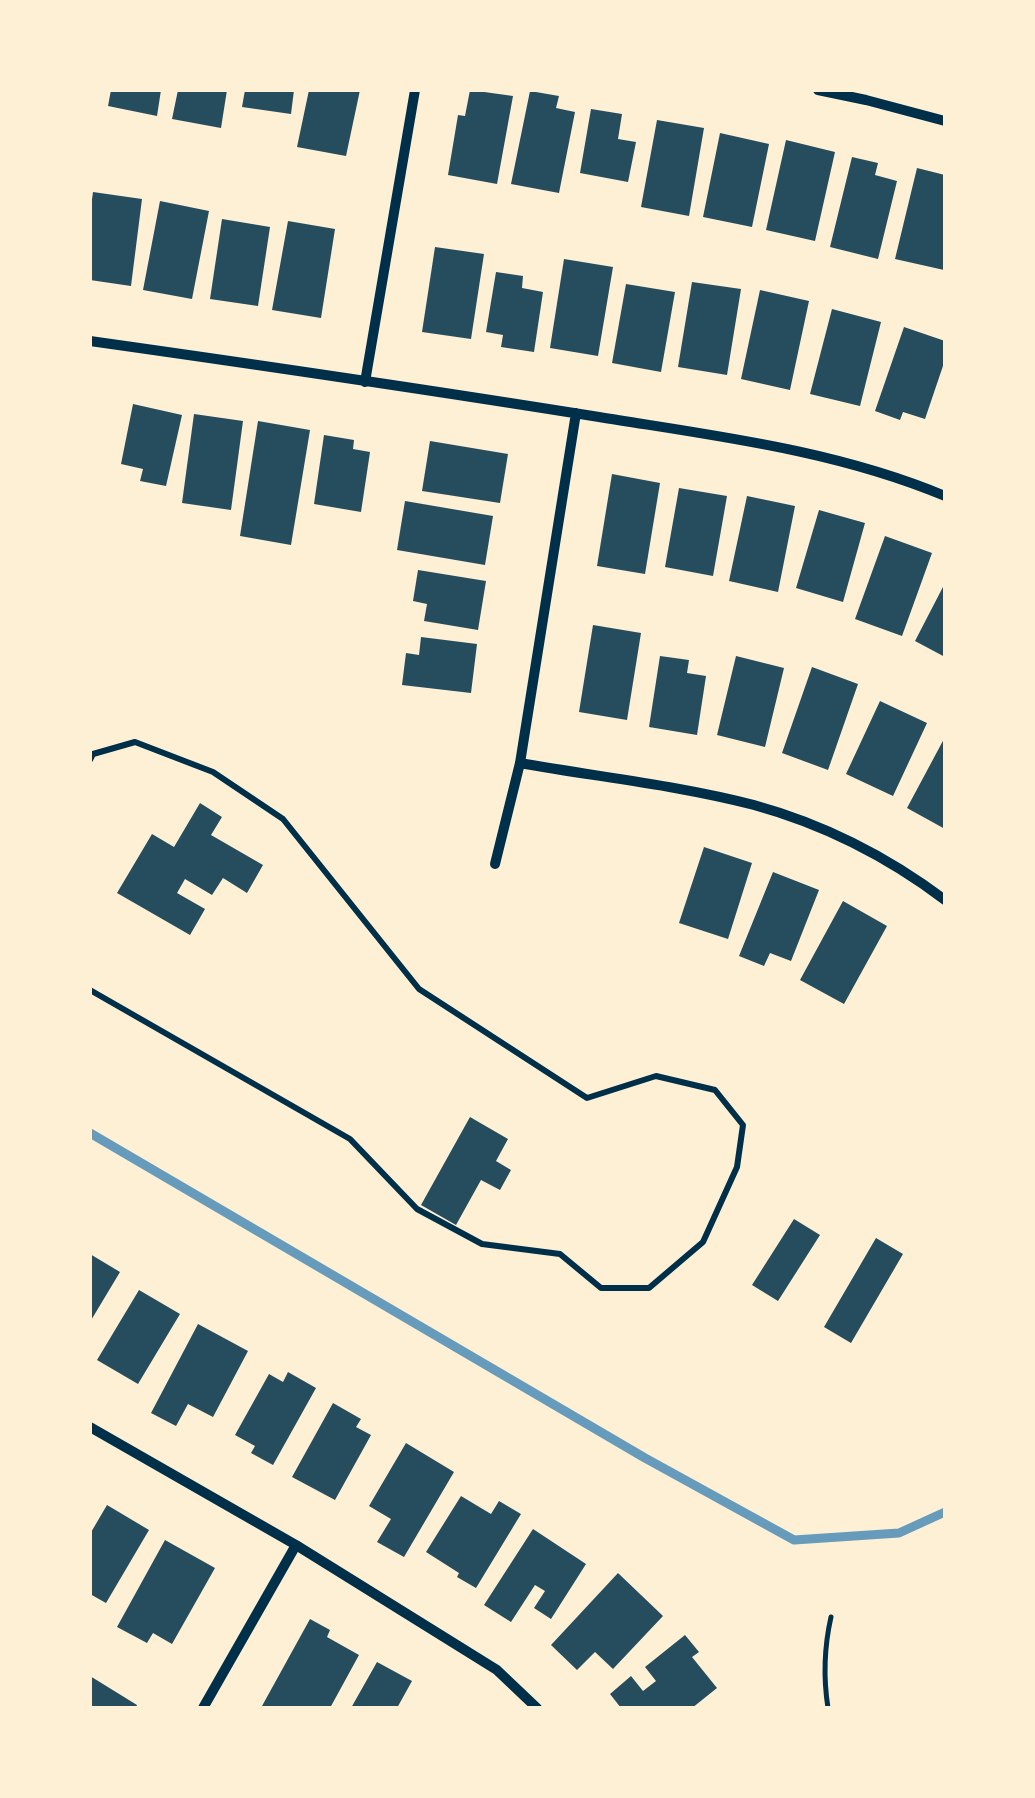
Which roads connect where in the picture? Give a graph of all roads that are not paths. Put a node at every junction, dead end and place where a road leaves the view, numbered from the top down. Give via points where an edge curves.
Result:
1 (416, 90) edge
2 (818, 90) edge
3 (945, 121) edge
4 (90, 341) edge
5 (365, 382) junction
6 (576, 413) junction
7 (945, 496) edge
8 (90, 760) edge
9 (520, 763) junction
10 (495, 864) dead end
11 (945, 900) edge
12 (90, 990) edge
13 (90, 1427) edge
14 (296, 1544) junction
15 (204, 1708) edge
16 (537, 1708) edge

1 - 5 street
2 - 3 street
4 - 5 street
5 - 6 street
6 - 7 street via 794,448
6 - 9 street
8 - 12 lane via 135,742 213,772 283,818 420,989 587,1098 656,1076 715,1090 743,1125 737,1168 703,1242 649,1288 601,1288 560,1254 482,1244 417,1209 350,1140
9 - 10 street
9 - 11 street via 756,806 863,848
13 - 14 street
14 - 15 street
14 - 16 street via 498,1670

